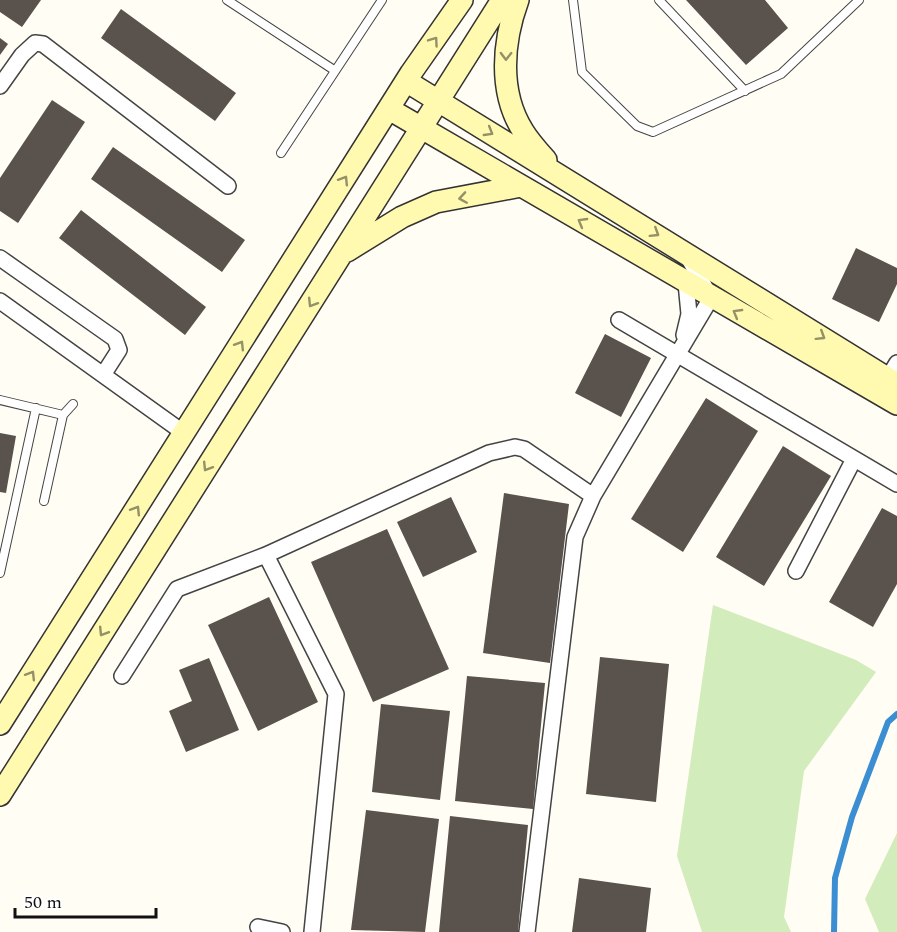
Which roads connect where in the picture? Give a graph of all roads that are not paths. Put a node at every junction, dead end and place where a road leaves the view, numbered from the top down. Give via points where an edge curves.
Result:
1 (226, 0) edge
2 (382, 0) edge
3 (462, 0) edge
4 (502, 0) edge
5 (518, 0) edge
6 (573, 0) edge
7 (659, 0) edge
8 (859, 0) edge
9 (334, 70) junction
10 (406, 81) junction
11 (0, 86) edge
12 (745, 91) junction
13 (438, 102) junction
14 (389, 109) junction
15 (422, 128) junction
16 (281, 153) dead end
17 (568, 180) junction
18 (228, 186) dead end
19 (521, 186) junction
20 (684, 251) junction
21 (343, 253) junction
22 (0, 258) edge
23 (686, 283) junction
24 (711, 298) junction
25 (0, 301) edge
26 (619, 320) dead end
27 (679, 355) junction
28 (103, 375) junction
29 (894, 375) edge
30 (0, 400) edge
31 (74, 404) dead end
32 (897, 404) edge
33 (36, 408) junction
34 (63, 415) junction
35 (184, 433) junction
36 (854, 459) junction
37 (897, 484) edge
38 (593, 496) junction
39 (44, 501) dead end
40 (266, 555) junction
41 (796, 571) dead end
42 (0, 573) edge
43 (122, 676) dead end
44 (0, 724) edge
45 (0, 795) edge
46 (258, 927) dead end
47 (282, 932) edge
48 (312, 932) edge
49 (527, 932) edge

1 - 9 lane
2 - 9 lane
10 -> 3 main road
4 - 13 main road
5 -> 17 main road via 507,28 508,92 522,129 548,163
6 - 12 lane via 580,68 642,130 659,130
7 - 12 lane
8 - 12 lane via 782,74
9 - 16 lane
10 - 13 main road
10 - 14 main road
11 - 18 street via 28,48 35,43 43,44
13 - 15 main road
13 -> 17 main road
14 - 15 main road
35 -> 14 main road
15 - 19 main road
15 - 21 main road
17 -> 20 main road
19 -> 21 main road via 436,202 402,217
23 -> 19 main road
20 - 24 street
20 -> 29 main road
21 -> 45 main road
22 - 28 street via 115,339 119,350
23 - 24 main road
23 - 27 street via 689,314
24 - 27 street
32 -> 24 main road
25 - 28 street
26 - 27 street
27 - 36 street
27 - 38 street
28 - 35 street
30 - 33 lane
31 - 34 lane
33 - 34 lane
33 - 42 lane
34 - 39 lane
44 -> 35 main road
36 - 37 street
36 - 41 street
38 - 40 street via 524,450 504,448
38 - 49 street via 575,537
40 - 43 street via 177,589
40 - 48 street via 336,694
46 - 47 street

